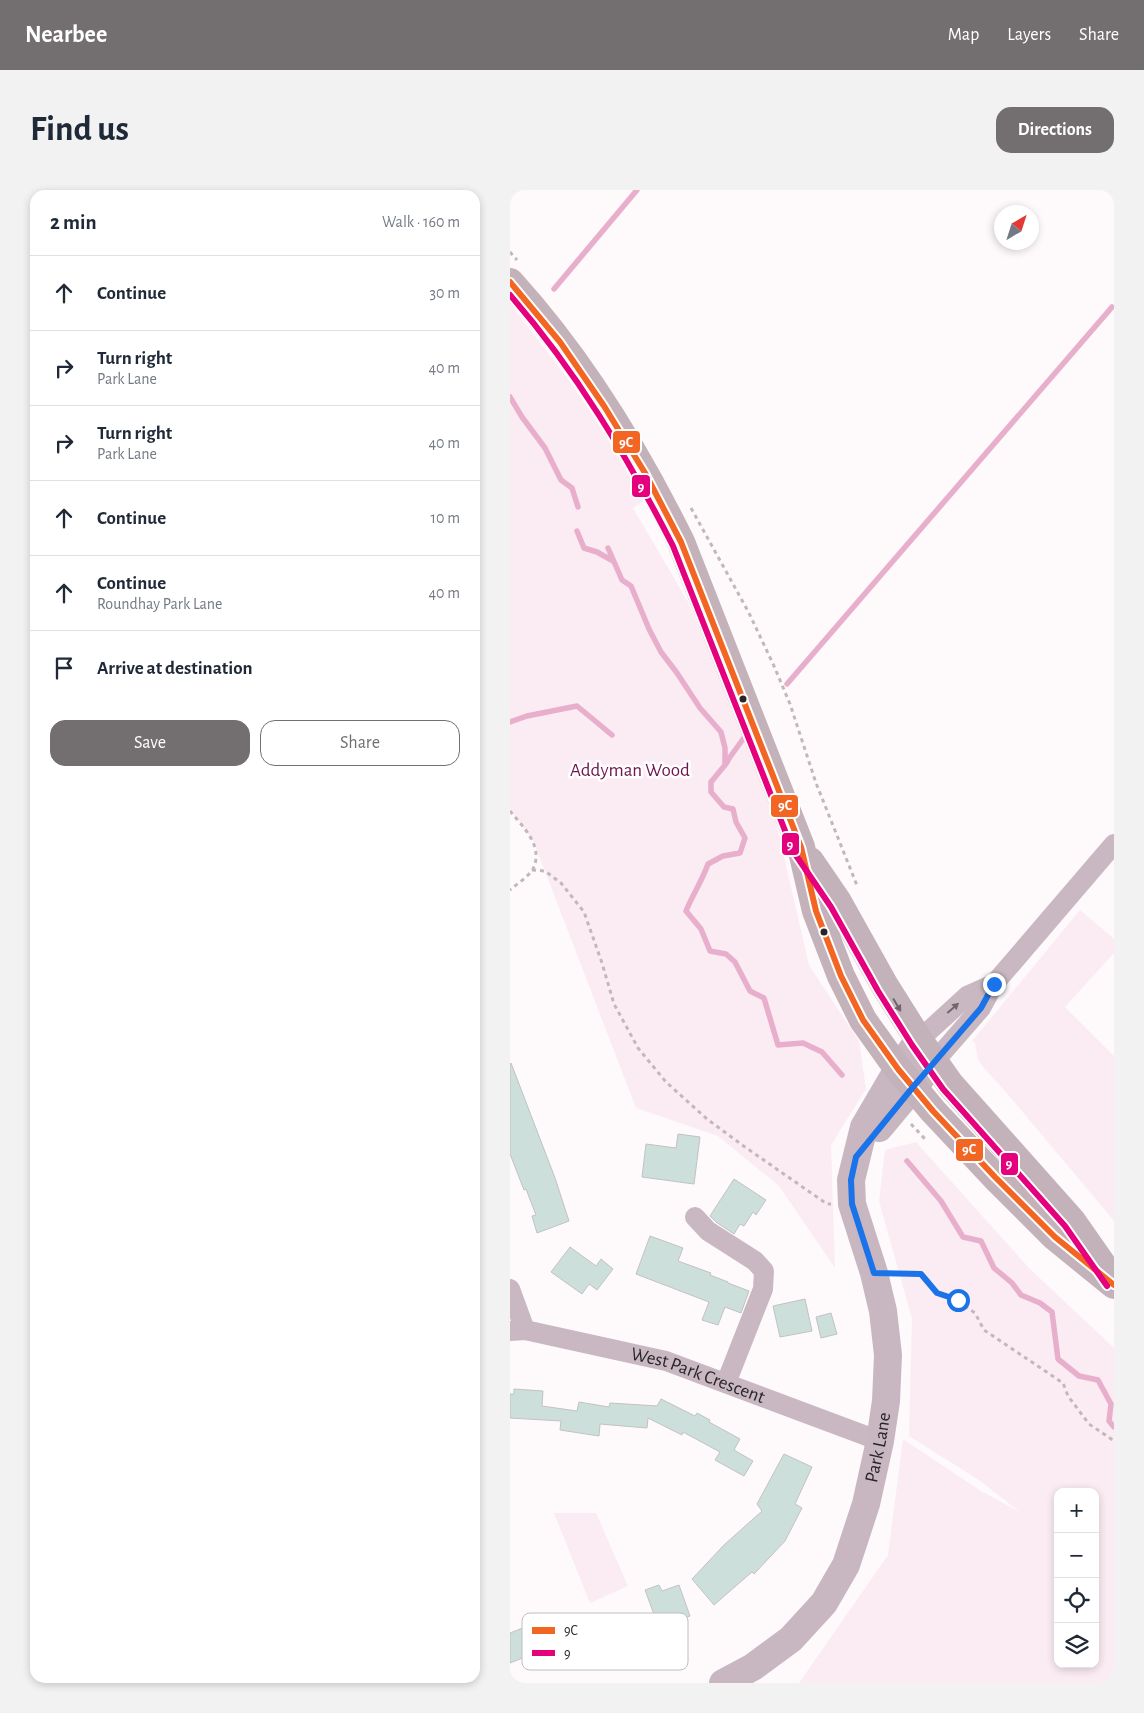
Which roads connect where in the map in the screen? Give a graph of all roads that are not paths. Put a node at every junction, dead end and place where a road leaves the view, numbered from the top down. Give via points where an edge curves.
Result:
1 (510, 282) edge
2 (1114, 844) edge
3 (801, 847) junction
4 (994, 984) junction
5 (919, 1040) junction
6 (934, 1062) junction
7 (906, 1078) junction
8 (695, 1217) dead end
9 (1114, 1283) edge
10 (510, 1289) edge
11 (517, 1330) edge
12 (726, 1383) junction
13 (880, 1441) junction
14 (723, 1683) edge

1 - 3 highway via 571,358 658,494 681,542
2 - 4 street
3 -> 5 highway via 838,902
3 - 7 highway via 816,911 841,976 863,1020
5 -> 4 street via 967,996
4 - 6 street via 981,1008
5 - 6 highway
5 - 7 street
6 - 7 street
6 - 9 highway via 1072,1221
7 - 9 highway via 933,1111 1055,1238
7 - 13 street, Park Lane via 864,1127 851,1180 852,1204 883,1312 888,1356
8 - 12 street via 708,1231 755,1261 764,1271 763,1289
10 - 11 street
11 - 12 street, West Park Crescent via 666,1361
12 - 13 street, West Park Crescent
13 - 14 street, Park Lane via 866,1504 846,1566 824,1603 791,1639 753,1667

